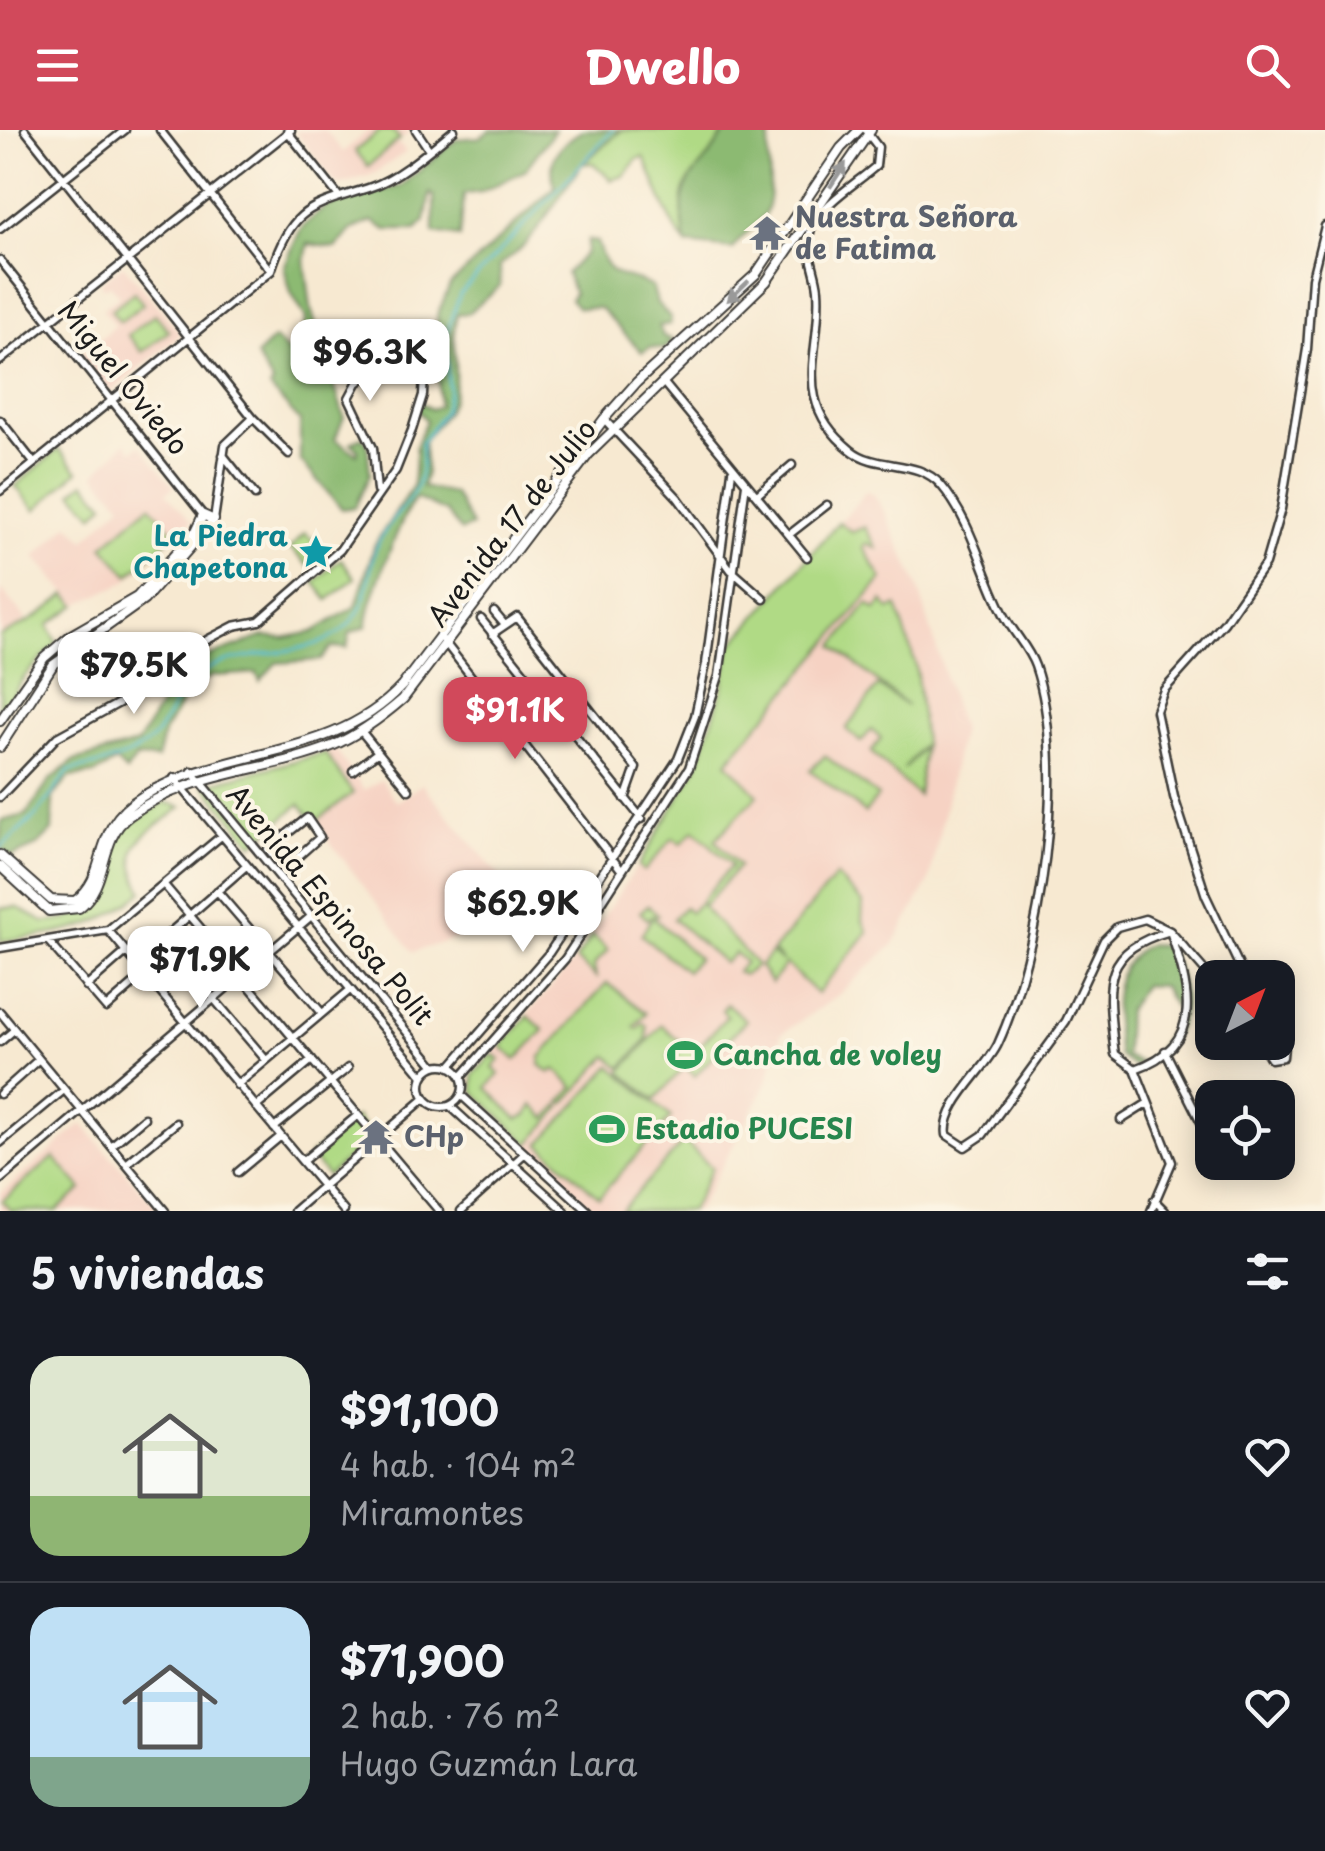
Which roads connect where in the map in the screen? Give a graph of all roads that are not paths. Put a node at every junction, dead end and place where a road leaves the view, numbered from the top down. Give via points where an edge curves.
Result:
1 (25, 130) edge
2 (125, 130) edge
3 (160, 130) edge
4 (416, 130) edge
5 (454, 130) edge
6 (288, 131) edge
7 (865, 131) edge
8 (428, 148) junction
9 (64, 179) junction
10 (211, 194) junction
11 (338, 194) junction
12 (1325, 226) edge
13 (0, 229) edge
14 (0, 260) edge
15 (128, 260) junction
16 (271, 271) junction
17 (48, 322) junction
18 (188, 336) junction
19 (0, 361) edge
20 (662, 381) junction
21 (110, 400) junction
22 (254, 418) junction
23 (0, 420) edge
24 (604, 420) junction
25 (613, 430) junction
26 (222, 454) junction
27 (289, 454) dead end
28 (34, 463) junction
29 (792, 465) dead end
30 (732, 472) junction
31 (746, 484) junction
32 (0, 492) edge
33 (377, 492) junction
34 (255, 495) dead end
35 (756, 495) junction
36 (826, 505) dead end
37 (204, 514) junction
38 (214, 520) junction
39 (790, 534) junction
40 (720, 556) junction
41 (807, 557) dead end
42 (731, 570) junction
43 (764, 599) dead end
44 (494, 612) dead end
45 (481, 620) dead end
46 (504, 624) junction
47 (492, 634) junction
48 (438, 635) junction
49 (445, 644) junction
50 (0, 721) edge
51 (361, 731) junction
52 (0, 747) edge
53 (378, 752) junction
54 (352, 771) dead end
55 (192, 772) junction
56 (174, 778) junction
57 (197, 782) junction
58 (180, 787) junction
59 (409, 790) dead end
60 (0, 797) edge
61 (626, 799) junction
62 (642, 819) junction
63 (220, 836) junction
64 (615, 858) junction
65 (1, 859) edge
66 (276, 860) junction
67 (245, 867) junction
68 (268, 868) junction
69 (622, 872) junction
70 (165, 886) junction
71 (217, 891) junction
72 (576, 914) junction
73 (190, 915) junction
74 (310, 918) junction
75 (589, 924) junction
76 (298, 928) junction
77 (108, 930) junction
78 (1170, 931) junction
79 (163, 938) junction
80 (49, 941) junction
81 (0, 948) edge
82 (126, 952) junction
83 (269, 952) junction
84 (1195, 960) edge
85 (1236, 960) edge
86 (134, 963) junction
87 (144, 975) junction
88 (241, 976) junction
89 (86, 986) junction
90 (350, 990) junction
91 (516, 994) junction
92 (214, 1000) junction
93 (528, 1004) junction
94 (0, 1012) edge
95 (322, 1014) junction
96 (186, 1024) junction
97 (14, 1030) junction
98 (293, 1038) junction
99 (0, 1042) edge
100 (1165, 1050) junction
101 (39, 1059) junction
102 (266, 1060) junction
103 (312, 1060) junction
104 (435, 1066) junction
105 (450, 1066) junction
106 (348, 1068) dead end
107 (1135, 1069) junction
108 (423, 1076) junction
109 (461, 1077) junction
110 (330, 1082) junction
111 (237, 1085) junction
112 (64, 1090) junction
113 (0, 1094) edge
114 (461, 1095) junction
115 (424, 1100) junction
116 (1148, 1103) junction
117 (450, 1106) junction
118 (256, 1107) junction
119 (1195, 1110) edge
120 (81, 1111) junction
121 (358, 1115) junction
122 (144, 1118) dead end
123 (1121, 1120) dead end
124 (176, 1123) dead end
125 (274, 1128) junction
126 (282, 1136) junction
127 (378, 1139) junction
128 (0, 1142) edge
129 (111, 1146) junction
130 (524, 1154) junction
131 (303, 1161) junction
132 (126, 1164) junction
133 (514, 1164) junction
134 (238, 1172) dead end
135 (0, 1180) edge
136 (323, 1186) junction
137 (1153, 1200) junction
138 (165, 1211) edge
139 (294, 1211) edge
140 (344, 1211) edge
141 (440, 1211) edge
142 (460, 1211) edge
143 (565, 1211) edge
144 (588, 1211) edge
145 (1151, 1211) edge
146 (1165, 1211) edge

1 - 9 street
2 - 9 street
3 - 10 street
4 - 8 street
5 - 8 street
6 - 10 street
6 - 11 street
20 -> 7 main road, Avenida 17 de Julio via 766,282
7 -> 24 main road, Avenida 17 de Julio via 841,148 756,274
7 - 78 street via 878,147 876,166 816,220 810,237 818,303 810,366 814,392 832,429 854,453 922,471 948,495 1036,670 1051,766 1052,802 1033,923 1013,1006 996,1048 949,1118 952,1142 966,1147 983,1135 1066,1022 1110,932 1145,919
8 - 11 street via 389,178
9 - 13 street
9 - 15 street
10 - 15 street
10 - 16 street
11 - 16 street via 303,214 280,244
12 - 85 street via 1281,508 1265,564 1164,690 1156,711 1206,896
14 - 17 street, Miguel Oviedo
15 - 17 street
15 - 18 street
16 - 18 street
17 - 19 street
17 - 21 street, Miguel Oviedo
18 - 21 street
18 - 22 street
20 - 25 main road, Avenida 17 de Julio
20 - 30 street
21 - 28 street
21 - 37 street, Miguel Oviedo
22 - 26 street
22 - 27 street
23 - 28 street
24 - 25 street
24 - 48 main road, Avenida 17 de Julio
25 - 40 street via 678,498
25 - 49 main road, Avenida 17 de Julio
26 - 34 street
26 - 38 street
28 - 32 street
29 - 35 street
30 - 31 street
30 - 40 street
31 - 35 street
31 - 42 street
33 - 33 street via 373,448 350,398 357,384 426,330 423,396 396,470
33 - 60 street via 340,550 260,621 206,640 140,692 57,737
35 - 39 street
36 - 39 street
37 - 38 main road, Miguel Oviedo
37 - 50 main road via 137,597 44,658
38 - 52 main road via 144,600 59,658
39 - 41 street
40 - 42 street
40 - 62 street via 694,716 678,760
42 - 43 street
42 - 69 street via 707,724 690,768
44 - 46 street
45 - 47 street
46 - 47 street
46 - 61 street via 516,617 636,768
47 - 61 street
48 - 49 street
48 - 55 main road, Avenida 17 de Julio via 402,686 361,722 302,745
49 - 51 main road, Avenida 17 de Julio via 402,700
49 - 64 street
51 - 53 street
51 - 57 main road, Avenida 17 de Julio via 324,748
53 - 54 street
53 - 59 street
55 - 56 main road, Avenida 17 de Julio
55 - 57 street, Avenida Espinosa Polit
56 - 58 street, Avenida Espinosa Polit
56 - 65 main road, Avenida 17 de Julio via 111,822 91,885 75,900 51,900
57 - 58 main road, Avenida 17 de Julio
57 - 68 street, Avenida Espinosa Polit
58 - 63 street, Avenida Espinosa Polit
58 - 65 main road, Avenida 17 de Julio via 120,825 98,888 79,908 49,910
61 - 62 street
62 - 64 street
63 - 67 street, Avenida Espinosa Polit
63 - 70 street
64 - 69 street
64 - 72 street
66 - 66 street via 288,868 319,840 309,819 269,848
66 - 68 street
67 - 71 street
67 - 76 street, Avenida Espinosa Polit
68 - 74 street, Avenida Espinosa Polit
69 - 75 street
70 - 73 street
70 - 77 street
71 - 73 street
71 - 83 street
72 - 75 street
72 - 91 street
73 - 79 street
73 - 88 street
74 - 76 street
74 - 104 street, Avenida Espinosa Polit
75 - 93 street
76 - 83 street
76 - 90 street, Avenida Espinosa Polit
77 - 80 street
77 - 82 street
78 - 84 street
78 - 100 street via 1189,1006 1182,1031
78 - 107 street via 1130,946 1115,967 1115,1054
79 - 86 street
79 - 92 street
80 - 81 street
80 - 89 street
82 - 86 street
82 - 89 street
83 - 88 street
83 - 95 street
86 - 87 street
87 - 89 street via 106,1008
87 - 96 street
88 - 92 street
88 - 98 street
90 - 95 street
90 - 108 street, Avenida Espinosa Polit
91 - 93 street
91 - 105 street
92 - 96 street
92 - 102 street
93 - 109 street
94 - 97 street
95 - 98 street
96 - 111 street
96 - 120 street
97 - 99 street
97 - 101 street
98 - 102 street
98 - 103 street
100 - 107 street
100 - 119 street
101 - 112 street
101 - 113 street
102 - 111 street
103 - 110 street
103 - 118 street
104 - 105 street
104 - 108 street
105 - 109 street
106 - 110 street
107 - 116 street
108 - 115 street
109 - 114 street
110 - 121 street
110 - 125 street
111 - 118 street
112 - 120 street
112 - 128 street
114 - 117 street
114 - 130 street
115 - 117 street
115 - 127 street
116 - 123 street
116 - 137 street via 1172,1162
117 - 133 street
118 - 125 street
120 - 129 street
120 - 135 street
121 - 127 street
121 - 131 street
122 - 129 street
124 - 132 street
125 - 126 street
126 - 131 street
126 - 134 street
127 - 136 street
127 - 141 street
129 - 132 street
130 - 133 street
130 - 144 street
131 - 136 street
132 - 138 street
133 - 142 street
133 - 143 street
136 - 139 street
136 - 140 street
137 - 145 street
137 - 146 street

